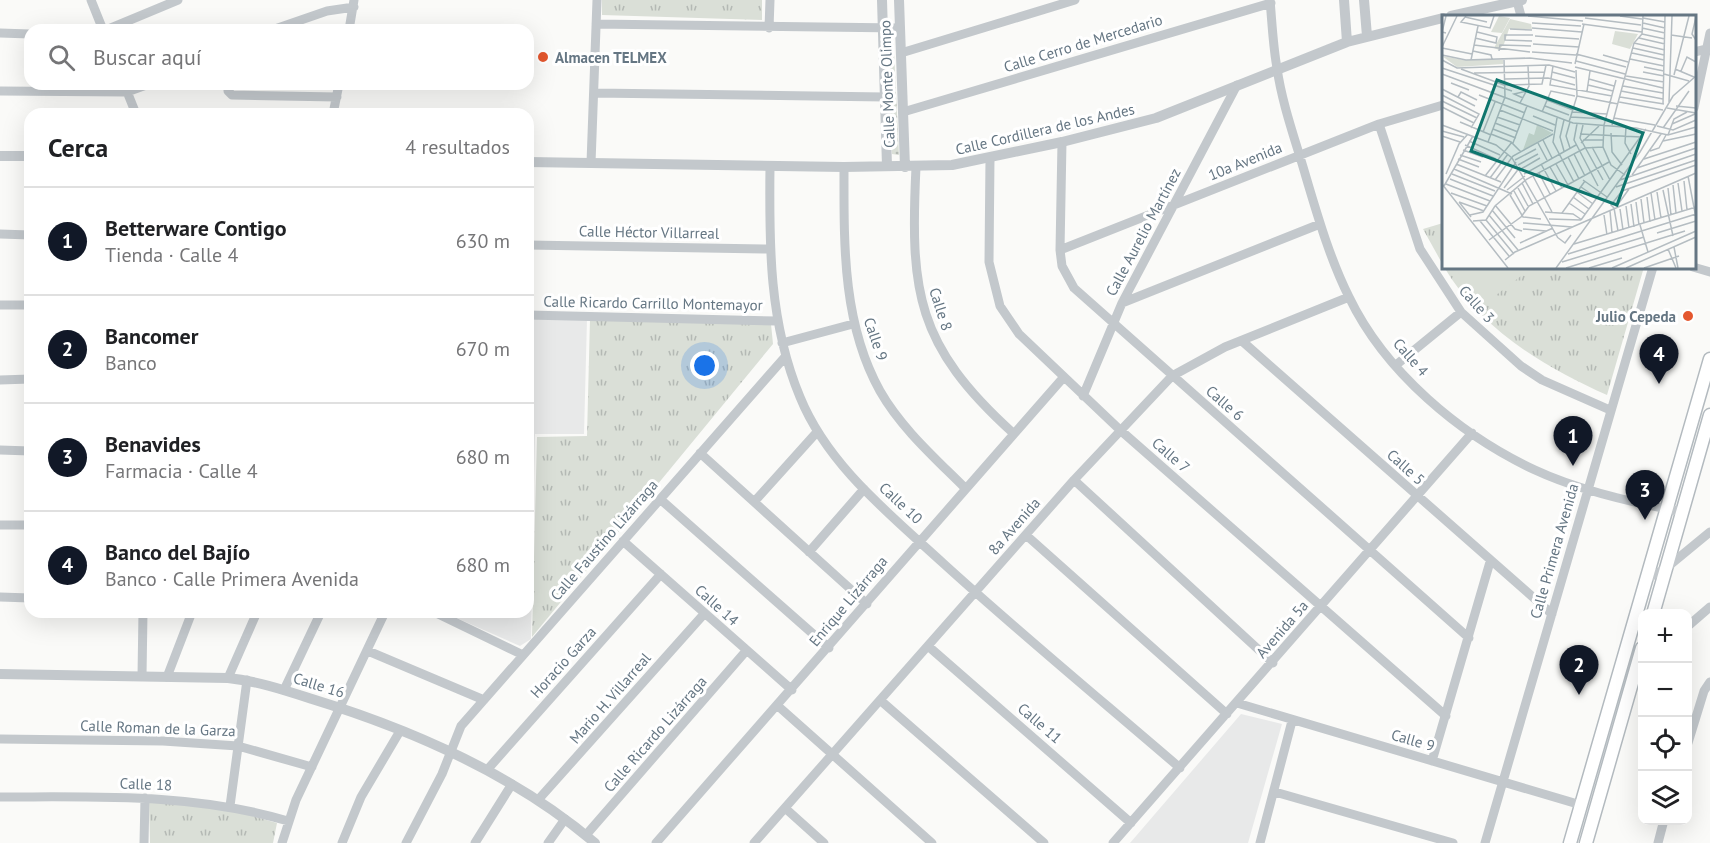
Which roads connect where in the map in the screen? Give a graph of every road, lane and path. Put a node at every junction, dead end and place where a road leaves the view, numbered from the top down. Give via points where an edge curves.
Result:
1 (91, 0) edge
2 (178, 0) edge
3 (597, 0) edge
4 (770, 0) edge
5 (882, 0) edge
6 (899, 0) edge
7 (1075, 0) edge
8 (1344, 0) edge
9 (1364, 0) edge
10 (1271, 1) edge
11 (1520, 1) edge
12 (354, 3) edge
13 (1456, 15) edge
14 (1442, 18) edge
15 (101, 24) edge
16 (119, 24) edge
17 (288, 24) edge
18 (350, 24) edge
19 (596, 24) junction
20 (769, 28) junction
21 (883, 28) junction
22 (900, 28) junction
23 (0, 33) edge
24 (1710, 33) edge
25 (24, 34) edge
26 (1367, 36) junction
27 (1347, 42) junction
28 (1707, 49) junction
29 (1695, 52) edge
30 (901, 53) junction
31 (1277, 69) junction
32 (1237, 85) junction
33 (42, 90) edge
34 (126, 90) edge
35 (228, 90) edge
36 (338, 90) edge
37 (0, 91) edge
38 (595, 93) junction
39 (337, 97) junction
40 (885, 97) junction
41 (1695, 103) edge
42 (1442, 105) edge
43 (133, 108) edge
44 (334, 108) edge
45 (903, 112) junction
46 (1379, 124) junction
47 (1062, 142) junction
48 (1300, 155) junction
49 (0, 156) edge
50 (24, 156) edge
51 (990, 158) junction
52 (534, 162) edge
53 (591, 163) junction
54 (770, 166) junction
55 (887, 166) junction
56 (844, 167) junction
57 (910, 167) junction
58 (1174, 206) junction
59 (1320, 224) junction
60 (0, 234) edge
61 (24, 235) edge
62 (534, 245) edge
63 (769, 249) junction
64 (1060, 250) junction
65 (1653, 268) edge
66 (1695, 268) edge
67 (1710, 272) edge
68 (1349, 297) junction
69 (1122, 303) junction
70 (0, 305) edge
71 (24, 305) edge
72 (1461, 312) junction
73 (534, 315) edge
74 (777, 321) junction
75 (853, 324) junction
76 (1112, 325) junction
77 (1242, 341) junction
78 (782, 343) junction
79 (785, 357) junction
80 (1710, 359) edge
81 (1396, 365) junction
82 (1172, 376) junction
83 (1063, 378) junction
84 (0, 380) edge
85 (24, 380) edge
86 (1083, 396) junction
87 (1610, 410) junction
88 (1710, 415) edge
89 (1119, 429) junction
90 (817, 432) junction
91 (1013, 432) junction
92 (1472, 433) junction
93 (0, 450) edge
94 (24, 451) edge
95 (700, 453) junction
96 (1074, 480) junction
97 (965, 488) junction
98 (864, 489) junction
99 (1588, 489) junction
100 (1416, 497) junction
101 (660, 499) junction
102 (754, 502) junction
103 (1666, 509) junction
104 (1683, 512) junction
105 (0, 525) edge
106 (24, 525) edge
107 (1710, 532) edge
108 (1026, 535) junction
109 (623, 541) junction
110 (919, 541) junction
111 (1370, 551) junction
112 (808, 552) junction
113 (1490, 562) junction
114 (1665, 569) junction
115 (661, 574) junction
116 (1646, 579) junction
117 (976, 593) junction
118 (0, 597) edge
119 (24, 598) edge
120 (867, 604) junction
121 (1321, 606) junction
122 (1710, 607) edge
123 (1654, 609) edge
124 (704, 614) junction
125 (1552, 614) junction
126 (143, 618) edge
127 (190, 618) edge
128 (254, 618) edge
129 (318, 618) edge
130 (382, 618) edge
131 (447, 618) edge
132 (1692, 623) edge
133 (1469, 638) junction
134 (928, 646) junction
135 (829, 648) junction
136 (368, 651) junction
137 (746, 651) junction
138 (523, 654) junction
139 (1273, 663) junction
140 (1638, 671) edge
141 (0, 674) edge
142 (142, 676) junction
143 (167, 677) junction
144 (228, 678) junction
145 (247, 680) junction
146 (1707, 687) edge
147 (284, 690) junction
148 (792, 690) junction
149 (484, 700) junction
150 (880, 700) junction
151 (1237, 703) junction
152 (778, 706) junction
153 (341, 708) junction
154 (1227, 714) junction
155 (1446, 716) junction
156 (1292, 721) junction
157 (400, 730) junction
158 (1692, 731) edge
159 (0, 740) edge
160 (238, 746) junction
161 (450, 752) junction
162 (832, 755) junction
163 (1432, 761) junction
164 (312, 766) junction
165 (1180, 768) junction
166 (487, 770) junction
167 (1503, 782) junction
168 (512, 784) junction
169 (1275, 792) junction
170 (0, 797) edge
171 (145, 798) junction
172 (538, 800) junction
173 (1581, 805) junction
174 (230, 806) junction
175 (785, 808) junction
176 (564, 819) junction
177 (288, 821) junction
178 (1131, 823) junction
179 (1663, 825) edge
180 (591, 839) edge
181 (144, 843) edge
182 (282, 843) edge
183 (342, 843) edge
184 (406, 843) edge
185 (475, 843) edge
186 (548, 843) edge
187 (656, 843) edge
188 (754, 843) edge
189 (824, 843) edge
190 (932, 843) edge
191 (1044, 843) edge
192 (1113, 843) edge
193 (1260, 843) edge
194 (1453, 843) edge
195 (1485, 843) edge
196 (1570, 843) edge
197 (1586, 843) edge
198 (1658, 843) edge

1 - 15 street
2 - 16 street
3 - 19 street
4 - 20 street
5 - 21 street, Calle Monte Olimpo
6 - 22 street, Calle Monte Olimpo
7 - 30 street
8 - 27 street
9 - 26 street
10 - 31 street, Calle 4
10 - 45 street, Calle Cerro de Mercedario
11 - 13 street
12 - 17 street
12 - 18 street
14 - 26 street, Calle Cordillera de los Andes
19 - 20 street
19 - 38 street
20 - 21 street
21 - 22 street
21 - 40 street, Calle Monte Olimpo
22 - 30 street, Calle Monte Olimpo
23 - 25 street
24 - 28 street
26 - 27 street, Calle Cordillera de los Andes
27 - 31 street, Calle Cordillera de los Andes
28 - 29 street
28 - 41 street
30 - 45 street, Calle Monte Olimpo
31 - 32 street, Calle Cordillera de los Andes
31 - 48 street, Calle 4
32 - 47 street, Calle Cordillera de los Andes via 1156,118
32 - 58 street, Calle Aurelio Martínez
33 - 37 street
34 - 43 street
35 - 39 street via 232,95
36 - 39 street
38 - 40 street
38 - 53 street
39 - 44 street
40 - 55 street, Calle Monte Olimpo
42 - 46 street, 10a Avenida
45 - 57 street, Calle Monte Olimpo
46 - 48 street, 10a Avenida
46 - 72 street, Calle 3 via 1420,249
47 - 51 street, Calle Cordillera de los Andes
47 - 64 street, Calle 6
48 - 58 street, 10a Avenida
48 - 59 street, Calle 4
49 - 50 street
51 - 57 street, Calle Cordillera de los Andes
51 - 83 street, Calle 7 via 989,262 1000,306 1019,334
52 - 53 street, Calle Cordillera de los Andes
53 - 54 street, Calle Cordillera de los Andes
54 - 56 street, Calle Cordillera de los Andes
54 - 63 street, Calle 10
55 - 56 street, Calle Cordillera de los Andes
55 - 57 street, Calle Cordillera de los Andes
56 - 75 street, Calle 9 via 844,233
57 - 91 street, Calle 8 via 915,265 920,297 938,347 951,368
58 - 64 street, 10a Avenida
58 - 69 street, Calle Aurelio Martínez
59 - 68 street, Calle 4
59 - 69 street
60 - 61 street
62 - 63 street, Calle Héctor Villarreal
63 - 74 street, Calle 10
64 - 76 street, Calle 6 via 1062,266 1074,288
65 - 87 street, Calle Primera Avenida
66 - 67 street
68 - 77 street, 8a Avenida
68 - 81 street, Calle 4
69 - 76 street, Calle Aurelio Martínez
70 - 71 street
72 - 81 street
72 - 87 street, Calle 3 via 1528,371
73 - 74 street, Calle Ricardo Carrillo Montemayor
74 - 78 street, Calle 10
75 - 78 street
75 - 97 street, Calle 9 via 890,406
76 - 82 street, Calle 6
76 - 86 street, Calle Aurelio Martínez
77 - 82 street, 8a Avenida
77 - 100 street, Calle 5
78 - 79 street, Calle 10
79 - 90 street, Calle 10
79 - 95 street, Calle Faustino Lizárraga
80 - 103 main road
81 - 92 street, Calle 4 via 1436,405
82 - 89 street, 8a Avenida
82 - 111 street, Calle 6
83 - 86 street, Calle 7
83 - 91 street, Enrique Lizárraga
84 - 85 street
86 - 89 street, Calle 7
87 - 99 street, Calle Primera Avenida
88 - 104 main road
89 - 96 street, 8a Avenida
89 - 121 street, Calle 7
90 - 98 street, Calle 10
90 - 102 street
91 - 97 street, Enrique Lizárraga
92 - 99 street, Calle 4 via 1528,466
92 - 100 street, Avenida 5a
93 - 94 street
95 - 101 street, Calle Faustino Lizárraga
95 - 102 street
96 - 108 street, 8a Avenida
96 - 139 street
97 - 110 street, Enrique Lizárraga
98 - 110 street, Calle 10
98 - 112 street
99 - 103 street, Calle 4
99 - 125 street, Calle Primera Avenida
100 - 111 street, Avenida 5a
100 - 113 street, Calle 5
101 - 109 street, Calle Faustino Lizárraga
101 - 135 street
102 - 112 street
103 - 104 street, Calle 4
103 - 116 main road
104 - 114 main road
105 - 106 street
107 - 114 street
108 - 117 street, 8a Avenida
108 - 154 street
109 - 115 street, Calle 14
109 - 138 street, Calle Faustino Lizárraga
110 - 117 street, Calle 10
110 - 120 street, Enrique Lizárraga
111 - 121 street, Avenida 5a
111 - 133 street, Calle 6
112 - 120 street
113 - 125 street, Calle 5
113 - 133 street
114 - 116 street
114 - 123 main road
115 - 124 street, Calle 14
115 - 166 street, Horacio Garza
116 - 173 main road
117 - 134 street, 8a Avenida
117 - 165 street, Calle 10
118 - 119 street
120 - 135 street, Enrique Lizárraga
121 - 139 street, Avenida 5a
121 - 155 street, Calle 7
122 - 132 street
124 - 137 street, Calle 14
124 - 172 street, Mario H. Villarreal
125 - 167 street, Calle Primera Avenida
126 - 142 street
127 - 143 street
128 - 144 street
129 - 147 street
130 - 136 street
131 - 138 street
133 - 155 street
134 - 150 street, 8a Avenida
134 - 178 street, Calle 11
135 - 148 street, Enrique Lizárraga
136 - 149 street
136 - 153 street
137 - 148 street, Calle 14
137 - 180 street, Calle Ricardo Lizárraga
138 - 149 street, Calle Faustino Lizárraga
139 - 151 street, Avenida 5a
140 - 197 main road
141 - 142 street, Calle 16
142 - 143 street, Calle 16
143 - 144 street, Calle 16
144 - 145 street, Calle 16
145 - 147 street, Calle 16
145 - 160 street
146 - 158 street
147 - 153 street, Calle 16
148 - 152 street, Enrique Lizárraga
149 - 161 street, Calle Faustino Lizárraga via 457,733
150 - 162 street, 8a Avenida
150 - 191 street
151 - 154 street, Avenida 5a
151 - 156 street, Calle 9
152 - 162 street
152 - 187 street, Enrique Lizárraga
153 - 157 street, Calle 16
153 - 164 street
154 - 165 street, Avenida 5a
155 - 163 street
156 - 163 street, Calle 9
156 - 169 street
157 - 161 street, Calle 16
157 - 183 street via 361,797
159 - 160 street, Calle Roman de la Garza via 163,741
160 - 164 street, Calle Roman de la Garza
160 - 174 street
161 - 166 street, Calle 16
161 - 184 street, Calle Faustino Lizárraga
162 - 175 street, 8a Avenida
162 - 190 street
163 - 167 street, Calle 9
164 - 177 street
165 - 178 street, Avenida 5a
166 - 168 street, Calle 16
167 - 173 street, Calle 9
167 - 195 street, Calle Primera Avenida
168 - 172 street, Calle 16
168 - 185 street
169 - 193 street
169 - 194 street
170 - 171 street, Calle 18
171 - 174 street, Calle 18
171 - 181 street
172 - 176 street, Calle 16
173 - 196 main road
174 - 177 street, Calle 18
175 - 188 street, 8a Avenida
175 - 189 street
176 - 180 street, Calle 16
176 - 186 street
177 - 182 street
178 - 192 street, Avenida 5a
179 - 198 street

